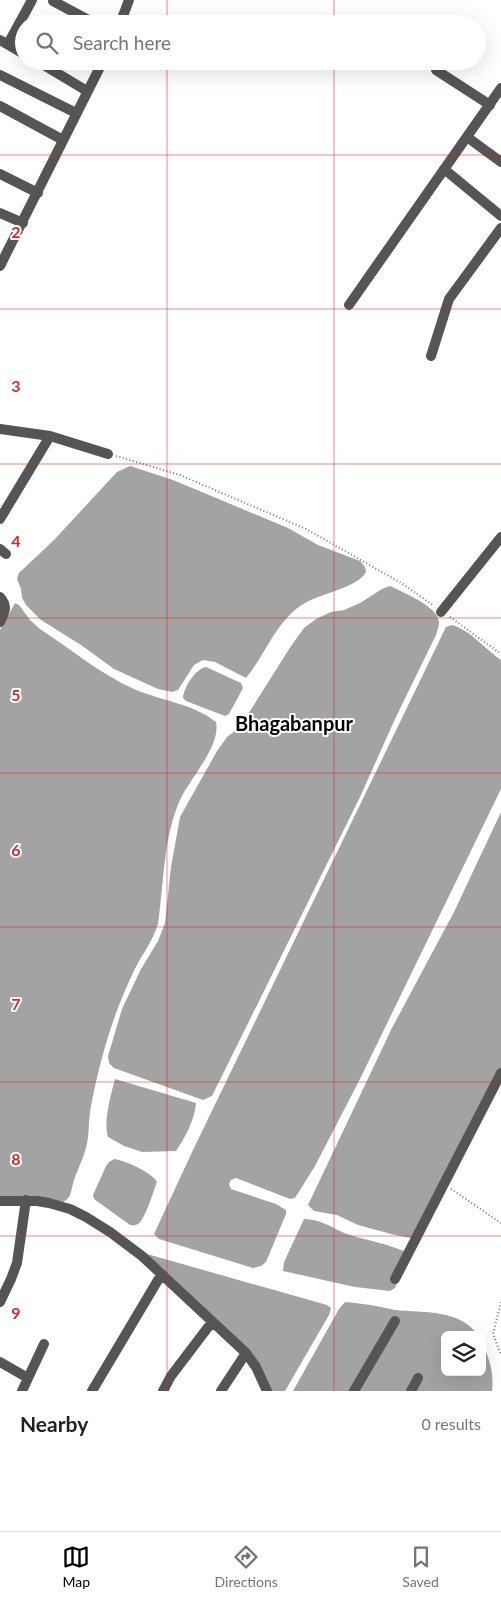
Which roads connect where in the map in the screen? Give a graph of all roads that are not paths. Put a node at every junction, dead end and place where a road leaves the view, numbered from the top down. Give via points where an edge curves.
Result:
1 (32, 0) edge
2 (129, 0) edge
3 (53, 1) edge
4 (22, 15) edge
5 (79, 15) edge
6 (123, 15) edge
7 (15, 26) edge
8 (4, 42) edge
9 (15, 49) edge
10 (52, 70) edge
11 (98, 70) edge
12 (436, 70) dead end
13 (0, 75) edge
14 (501, 88) edge
15 (87, 92) junction
16 (490, 105) junction
17 (0, 106) edge
18 (76, 113) junction
19 (467, 137) junction
20 (62, 140) junction
21 (501, 162) edge
22 (444, 169) junction
23 (0, 174) edge
24 (38, 193) junction
25 (0, 212) edge
26 (501, 216) edge
27 (23, 223) junction
28 (501, 228) edge
29 (1, 264) edge
30 (349, 305) dead end
31 (431, 356) dead end
32 (0, 429) edge
33 (50, 436) junction
34 (108, 454) road end
35 (0, 519) edge
36 (501, 537) edge
37 (0, 597) edge
38 (442, 612) road end
39 (0, 622) edge
40 (501, 1073) edge
41 (26, 1200) junction
42 (0, 1201) edge
43 (161, 1275) junction
44 (396, 1279) dead end
45 (0, 1302) edge
46 (395, 1321) dead end
47 (212, 1322) junction
48 (44, 1344) dead end
49 (246, 1353) junction
50 (0, 1362) edge
51 (28, 1378) junction
52 (418, 1378) dead end
53 (22, 1391) edge
54 (92, 1391) edge
55 (162, 1391) edge
56 (221, 1391) edge
57 (267, 1391) edge
58 (354, 1391) edge
59 (411, 1391) edge

1 - 4 street
2 - 6 street
3 - 5 street
7 - 8 street
8 - 9 street
10 - 15 street
11 - 15 street
12 - 16 street
13 - 18 street
14 - 16 street
15 - 18 street
16 - 19 street
17 - 20 street
18 - 20 street
19 - 21 street
19 - 22 street
20 - 24 street
22 - 26 street
22 - 30 street
23 - 24 street
24 - 27 street
25 - 27 street
27 - 29 street
28 - 31 street via 449,298
32 - 33 street
33 - 34 street
33 - 35 street
36 - 38 street
37 - 39 street via 6,609
40 - 44 street
41 - 42 street
41 - 43 street via 60,1205 86,1217 129,1245
41 - 45 street via 17,1263
43 - 47 street
43 - 54 street
46 - 58 street
47 - 49 street
47 - 55 street
48 - 51 street
49 - 56 street
49 - 57 street
50 - 51 street
51 - 53 street
52 - 59 street

